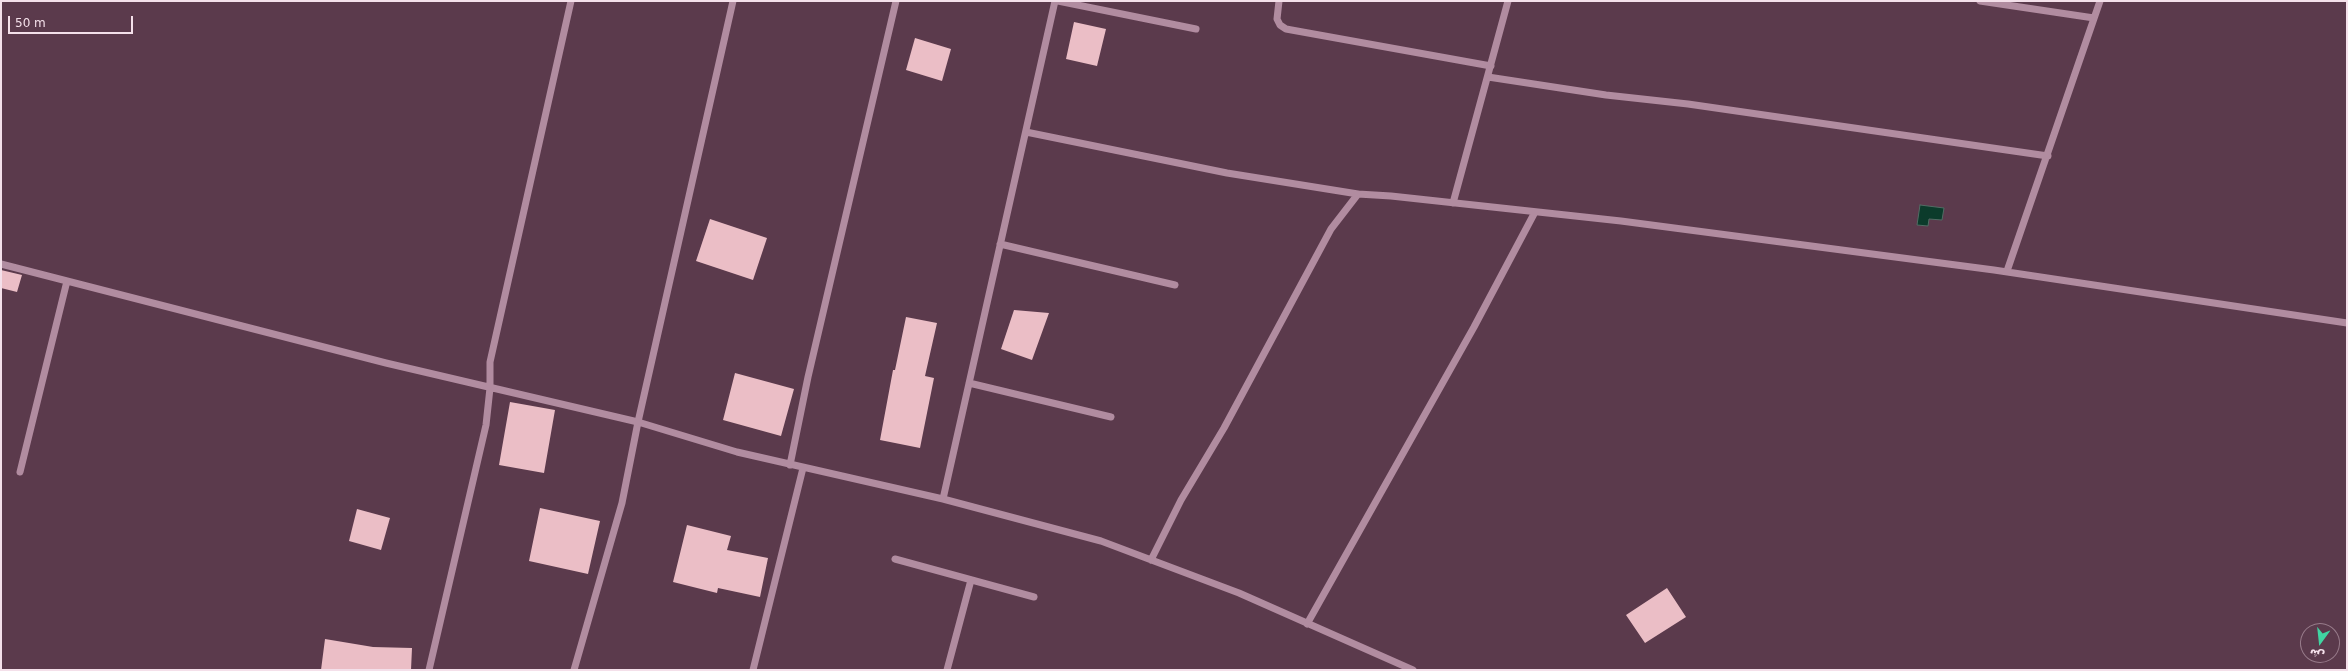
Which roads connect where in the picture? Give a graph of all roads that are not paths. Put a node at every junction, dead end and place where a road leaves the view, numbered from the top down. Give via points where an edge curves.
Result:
1 (571, 1) edge
2 (733, 1) edge
3 (896, 1) edge
4 (1055, 1) edge
5 (1058, 1) edge
6 (1279, 1) edge
7 (1508, 1) edge
8 (1980, 1) edge
9 (2100, 1) edge
10 (2094, 18) junction
11 (1196, 29) dead end
12 (1491, 66) junction
13 (1488, 77) junction
14 (1026, 132) junction
15 (2048, 156) junction
16 (1358, 194) junction
17 (1453, 203) junction
18 (1535, 212) junction
19 (1000, 244) junction
20 (1, 264) edge
21 (2007, 271) junction
22 (67, 281) junction
23 (1175, 285) dead end
24 (2347, 323) edge
25 (969, 382) junction
26 (490, 388) junction
27 (1111, 417) dead end
28 (638, 422) junction
29 (790, 465) junction
30 (803, 468) junction
31 (20, 472) dead end
32 (943, 499) junction
33 (895, 559) dead end
34 (1151, 560) junction
35 (971, 580) junction
36 (1034, 597) dead end
37 (1307, 624) junction
38 (429, 670) edge
39 (574, 670) edge
40 (754, 670) edge
41 (947, 670) edge
42 (1413, 670) edge

1 - 26 street via 490,362
2 - 28 street
3 - 29 street
4 - 14 street
5 - 11 street
6 - 12 street via 1278,19 1280,25 1286,29
7 - 12 street
8 - 10 street
9 - 10 street
10 - 15 street
12 - 13 street
13 - 15 street
13 - 17 street
14 - 16 street via 1227,173
14 - 19 street
15 - 21 street
16 - 17 street
16 - 34 street via 1331,229
17 - 18 street
18 - 21 street
18 - 37 street via 1474,327
19 - 23 street
19 - 25 street
20 - 22 street
21 - 24 street
22 - 26 street
22 - 31 street
25 - 27 street
25 - 32 street
26 - 28 street
26 - 38 street via 486,425
28 - 29 street
28 - 39 street via 622,503
29 - 30 street
30 - 32 street
30 - 40 street
32 - 34 street via 1101,541
33 - 35 street
34 - 37 street via 1239,593
35 - 36 street
35 - 41 street
37 - 42 street

